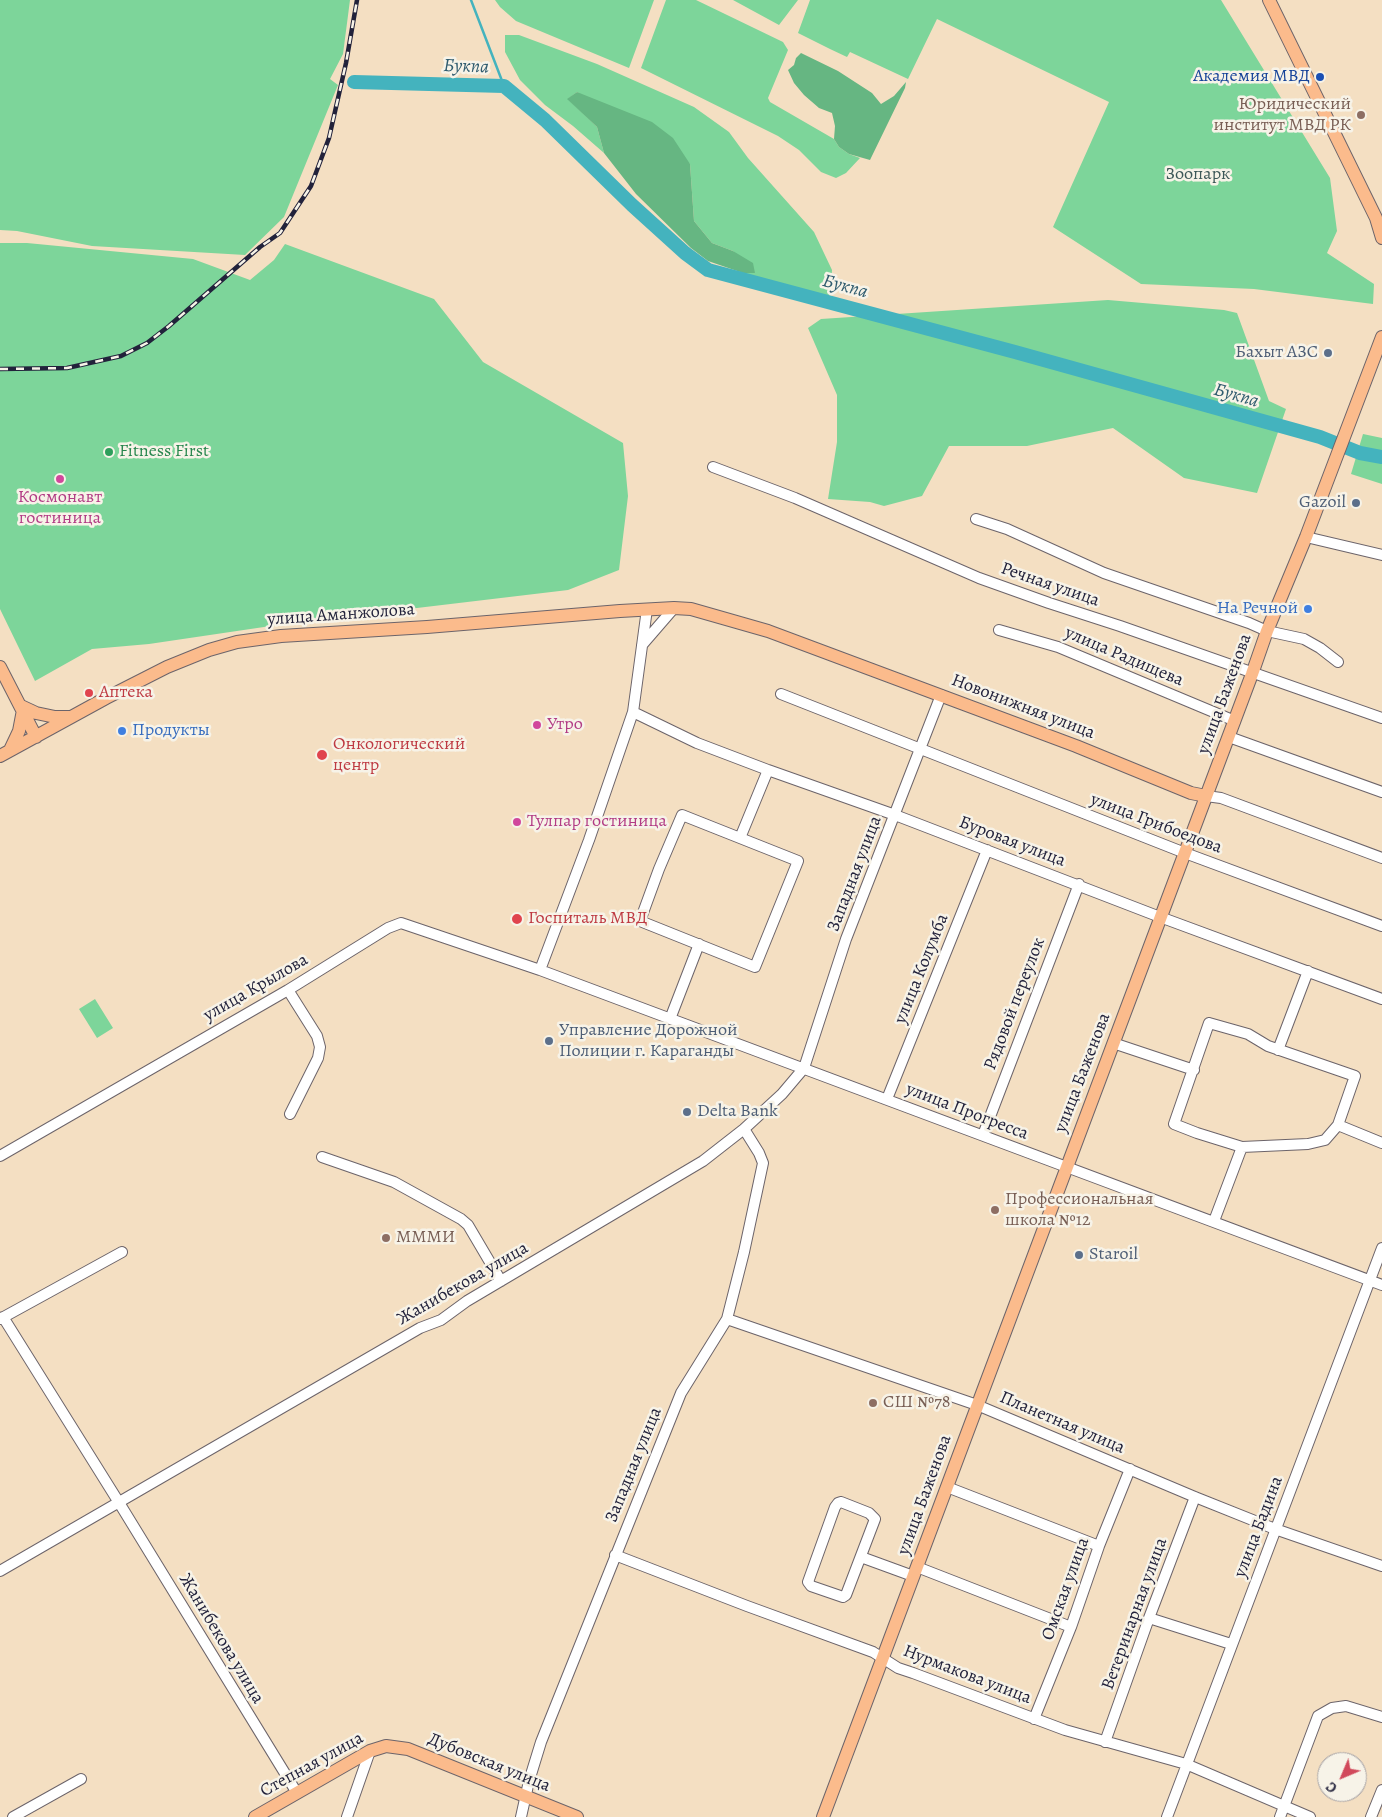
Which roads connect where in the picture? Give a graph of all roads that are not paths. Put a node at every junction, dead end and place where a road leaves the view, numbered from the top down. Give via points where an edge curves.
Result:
1 (1269, 0) edge
2 (1382, 238) edge
3 (1381, 340) edge
4 (713, 467) dead end
5 (976, 519) dead end
6 (1306, 537) junction
7 (1382, 555) edge
8 (674, 608) junction
9 (647, 609) junction
10 (999, 630) dead end
11 (1267, 631) junction
12 (641, 646) junction
13 (1338, 662) dead end
14 (0, 667) edge
15 (1252, 674) junction
16 (781, 694) dead end
17 (941, 695) junction
18 (22, 708) junction
19 (633, 712) junction
20 (71, 717) junction
21 (1382, 718) edge
22 (1235, 721) junction
23 (36, 737) junction
24 (1229, 737) junction
25 (920, 749) junction
26 (5, 753) edge
27 (768, 770) junction
28 (1382, 792) edge
29 (1206, 796) junction
30 (895, 816) junction
31 (740, 838) junction
32 (987, 850) junction
33 (1185, 853) junction
34 (1382, 858) edge
35 (1079, 884) junction
36 (1160, 917) junction
37 (1382, 926) edge
38 (699, 944) junction
39 (540, 970) junction
40 (1308, 971) junction
41 (288, 990) junction
42 (1382, 999) edge
43 (670, 1019) junction
44 (1113, 1043) junction
45 (1278, 1050) junction
46 (804, 1068) junction
47 (1194, 1070) junction
48 (887, 1099) junction
49 (290, 1114) dead end
50 (1338, 1125) junction
51 (744, 1129) junction
52 (983, 1136) junction
53 (1382, 1142) edge
54 (1242, 1146) junction
55 (0, 1156) edge
56 (322, 1157) dead end
57 (1066, 1167) junction
58 (1214, 1222) junction
59 (1382, 1248) edge
60 (122, 1252) dead end
61 (501, 1281) junction
62 (1370, 1281) junction
63 (1382, 1285) edge
64 (1, 1318) edge
65 (727, 1319) junction
66 (977, 1405) junction
67 (1130, 1469) junction
68 (946, 1487) junction
69 (1195, 1497) junction
70 (118, 1501) junction
71 (1275, 1529) junction
72 (1099, 1546) junction
73 (615, 1555) junction
74 (861, 1556) junction
75 (1382, 1566) edge
76 (0, 1571) edge
77 (915, 1572) junction
78 (1150, 1618) junction
79 (1071, 1627) junction
80 (1231, 1644) junction
81 (883, 1659) junction
82 (1382, 1717) edge
83 (1034, 1719) junction
84 (1105, 1742) junction
85 (386, 1746) joint
86 (370, 1751) junction
87 (1186, 1764) junction
88 (81, 1779) dead end
89 (1382, 1790) edge
90 (297, 1793) junction
91 (525, 1797) junction
92 (1284, 1806) junction
93 (13, 1817) edge
94 (256, 1817) edge
95 (347, 1817) edge
96 (521, 1817) edge
97 (577, 1817) edge
98 (823, 1817) edge
99 (1167, 1817) edge
100 (1280, 1817) edge
101 (1310, 1817) edge
102 (1371, 1817) edge

1 - 2 main road via 1376,218
3 - 6 main road, улица Баженова
4 - 15 street, Речная улица via 794,498 979,578
5 - 11 street via 1007,529 1104,573
6 - 7 street
6 - 11 main road, улица Баженова
8 - 9 main road, Новонижняя улица
8 - 12 street
8 - 17 main road, Новонижняя улица via 692,609 768,630
9 - 12 street
9 - 20 main road, улица Аманжолова via 280,636 237,642 168,667
10 - 22 street, улица Радищева via 1058,647
11 - 13 street via 1304,639
11 - 15 main road, улица Баженова
12 - 19 street
14 - 18 main road
15 - 21 street, Речная улица
15 - 22 main road, улица Баженова
16 - 25 street, улица Грибоедова
17 - 25 street, Западная улица
17 - 29 main road, Новонижняя улица via 1191,793
18 - 20 main road via 55,717
18 - 23 main road
18 - 26 main road via 19,731
19 - 27 street, Буровая улица via 697,743
19 - 39 street
20 - 23 main road, улица Аманжолова
22 - 24 main road, улица Баженова
23 - 26 main road
24 - 28 street
24 - 29 main road, улица Баженова
25 - 30 street, Западная улица
25 - 33 street, улица Грибоедова
27 - 30 street, Буровая улица
27 - 31 street
29 - 33 main road, улица Баженова
29 - 34 street, Новонижняя улица via 1221,798
30 - 32 street, Буровая улица
30 - 46 street, Западная улица via 846,939
31 - 38 street via 798,861 755,967
31 - 38 street via 682,815 659,869 640,921
32 - 35 street, Буровая улица
32 - 48 street, улица Колумба
33 - 36 main road, улица Баженова
33 - 37 street, улица Грибоедова
35 - 36 street, Буровая улица
35 - 52 street, Рядовой переулок
36 - 40 street, Буровая улица
36 - 44 main road, улица Баженова
38 - 43 street
39 - 41 street, улица Крылова via 401,923
39 - 43 street, улица Прогресса
40 - 42 street, Буровая улица
40 - 45 street
41 - 49 street via 317,1036 320,1047 318,1058
41 - 55 street, улица Крылова
43 - 46 street, улица Прогресса
44 - 47 street
44 - 57 main road, улица Баженова
45 - 47 street via 1248,1034 1209,1022
45 - 50 street via 1355,1076
46 - 48 street, улица Прогресса
46 - 51 street, Жанибекова улица via 782,1094
47 - 54 street via 1174,1124
48 - 52 street, улица Прогресса
50 - 53 street
50 - 54 street via 1325,1140 1308,1144
51 - 61 street, Жанибекова улица via 703,1161
51 - 65 street, Западная улица via 763,1163
52 - 57 street, улица Прогресса
54 - 58 street
56 - 61 street via 394,1182 461,1219 468,1225
57 - 58 street, улица Прогресса
57 - 66 main road, улица Баженова
58 - 62 street, улица Прогресса
59 - 62 street, улица Бадина
60 - 64 street
61 - 70 street, Жанибекова улица via 441,1320 420,1328
62 - 63 street, улица Прогресса
62 - 71 street, улица Бадина
64 - 70 street
65 - 66 street, Планетная улица
65 - 73 street, Западная улица via 681,1393
66 - 67 street, Планетная улица
66 - 68 main road, улица Баженова
67 - 69 street, Планетная улица
67 - 72 street, Омская улица
68 - 72 street
68 - 77 main road, улица Баженова
69 - 71 street, Планетная улица
69 - 78 street, Ветеринарная улица
70 - 76 street, Жанибекова улица
70 - 90 street, Жанибекова улица
71 - 75 street, Планетная улица
71 - 80 street, улица Бадина
72 - 79 street, Омская улица
73 - 81 street, Нурмакова улица via 872,1652
73 - 91 street, Западная улица via 540,1742
74 - 74 street via 875,1519 869,1513 838,1503 808,1584 844,1596
74 - 77 street
77 - 79 street
77 - 81 main road, улица Баженова
78 - 80 street
78 - 84 street, Ветеринарная улица
79 - 83 street, Омская улица
80 - 87 street, улица Бадина
81 - 83 street, Нурмакова улица via 898,1668
81 - 98 main road, улица Баженова
82 - 92 street via 1346,1706 1332,1708 1318,1716
83 - 84 street, Нурмакова улица
84 - 87 street, Нурмакова улица
85 - 86 main road, Степная улица
85 - 91 main road, Дубовская улица via 408,1748
86 - 90 main road, Степная улица
86 - 95 street
87 - 92 street, Нурмакова улица
87 - 99 street, улица Бадина
88 - 93 street
89 - 102 street
90 - 94 main road, Степная улица
91 - 96 street, Западная улица
91 - 97 main road, Дубовская улица
92 - 100 street
92 - 101 street, Нурмакова улица

